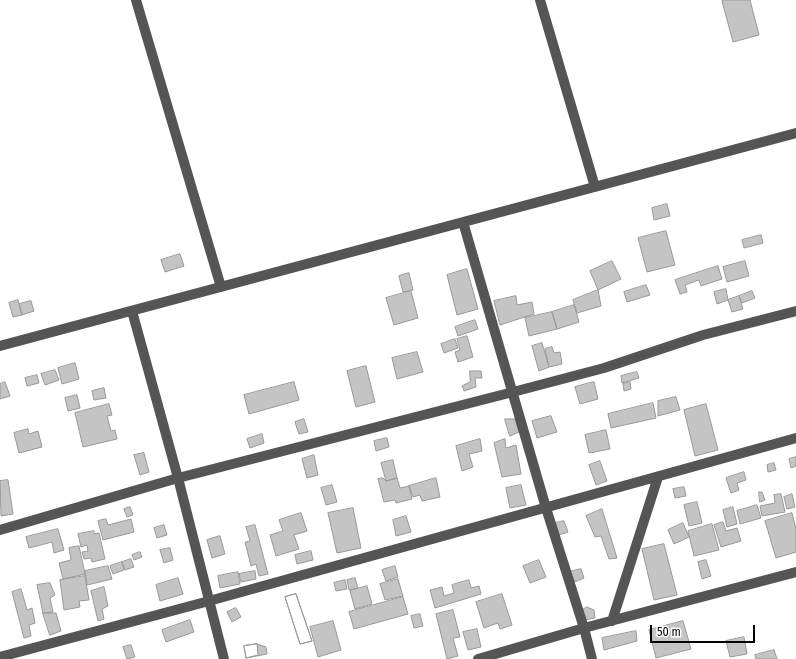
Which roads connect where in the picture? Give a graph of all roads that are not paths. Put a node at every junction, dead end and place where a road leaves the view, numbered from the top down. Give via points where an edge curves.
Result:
1 (136, 0) edge
2 (540, 0) edge
3 (796, 133) edge
4 (595, 187) junction
5 (463, 222) junction
6 (221, 287) junction
7 (132, 311) junction
8 (796, 311) edge
9 (0, 346) edge
10 (513, 392) junction
11 (796, 438) edge
12 (658, 477) junction
13 (178, 478) junction
14 (546, 508) junction
15 (0, 530) edge
16 (796, 572) edge
17 (209, 601) junction
18 (612, 621) junction
19 (584, 628) junction
20 (0, 657) edge
21 (224, 659) edge
22 (478, 659) edge
23 (592, 659) edge

1 - 6 street
2 - 4 street
3 - 4 street
4 - 5 street
5 - 6 street
5 - 10 street
6 - 7 street
7 - 9 street
7 - 13 street
8 - 10 street via 703,335 604,368
10 - 13 street
10 - 14 street
11 - 12 street
12 - 14 street
12 - 18 street
13 - 15 street
13 - 17 street
14 - 17 street
14 - 19 street
16 - 18 street
17 - 20 street
17 - 21 street
18 - 19 street
19 - 22 street
19 - 23 street

